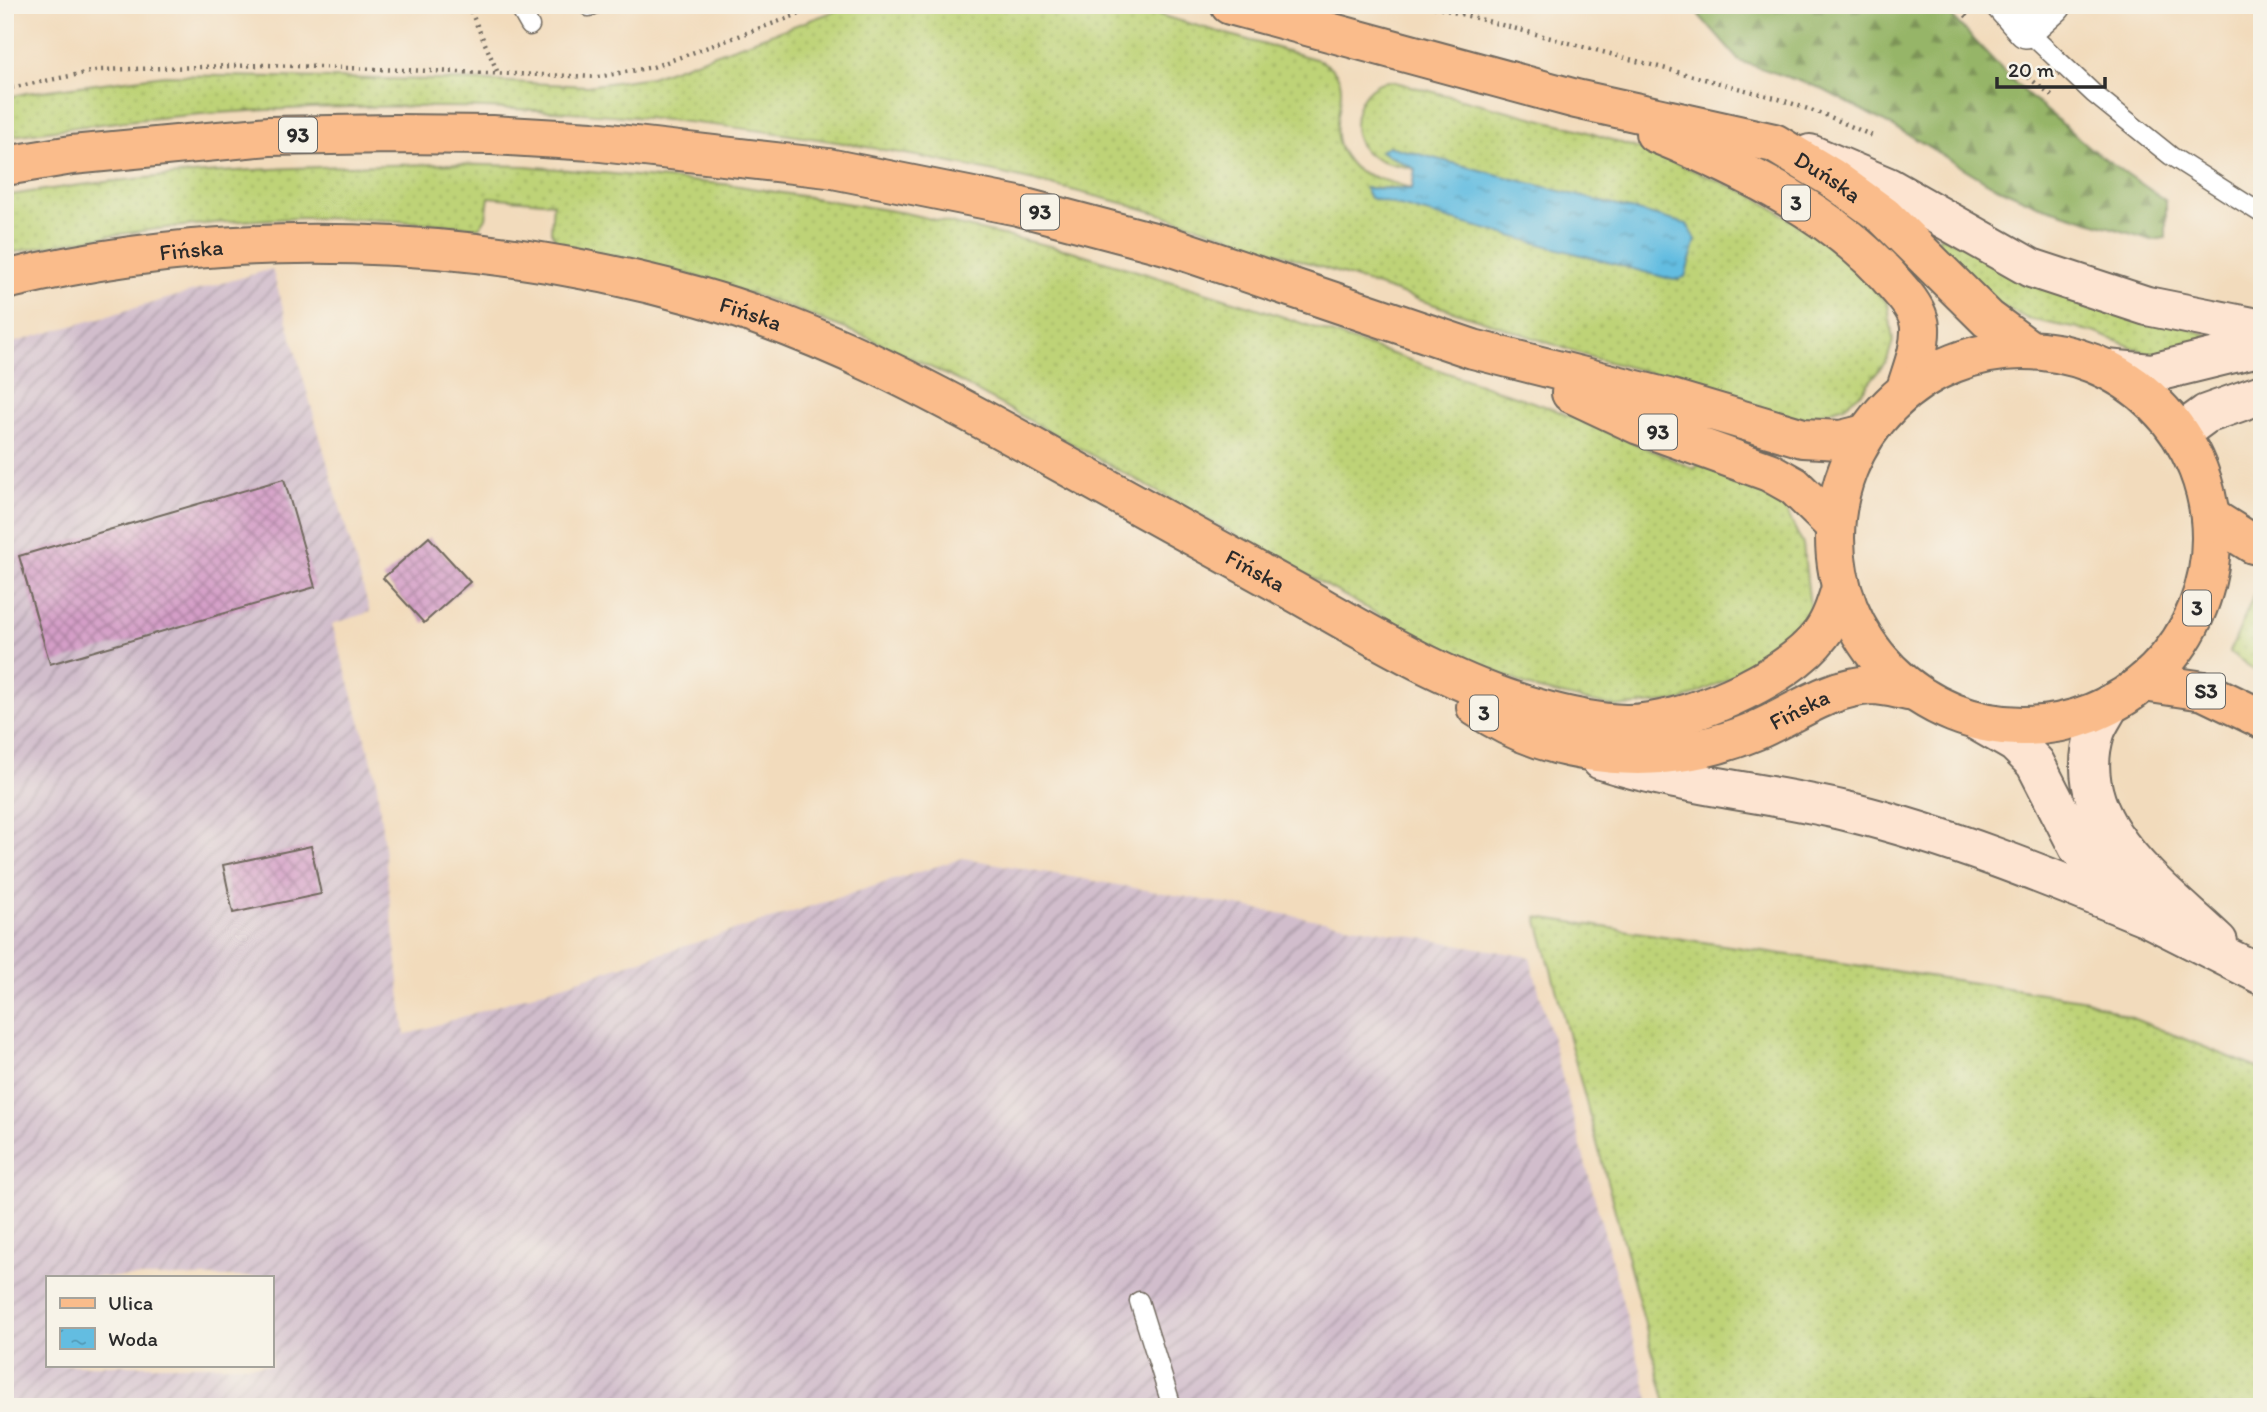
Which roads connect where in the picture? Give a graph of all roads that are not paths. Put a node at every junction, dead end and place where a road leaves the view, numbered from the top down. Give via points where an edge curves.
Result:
1 (518, 5) edge
2 (1230, 5) edge
3 (2054, 5) edge
4 (2015, 18) edge
5 (530, 26) dead end
6 (1576, 99) junction
7 (1774, 143) junction
8 (5, 166) edge
9 (2262, 214) edge
10 (5, 280) edge
11 (2262, 329) edge
12 (2262, 346) edge
13 (1473, 349) junction
14 (2030, 349) junction
15 (2106, 369) junction
16 (1906, 389) junction
17 (2262, 394) edge
18 (2180, 433) junction
19 (1865, 434) junction
20 (2210, 517) junction
21 (1834, 525) junction
22 (2262, 546) edge
23 (1841, 589) junction
24 (1419, 662) junction
25 (2144, 682) junction
26 (1914, 692) junction
27 (2110, 705) junction
28 (2262, 719) edge
29 (1977, 721) junction
30 (1559, 746) junction
31 (2145, 916) junction
32 (2255, 973) edge
33 (1139, 1301) dead end
34 (1172, 1407) edge

1 - 5 lane
2 - 6 main road, Duńska / 3
3 - 4 street
4 - 9 lane via 2094,94 2171,156
6 - 7 main road, Duńska / 3
6 - 16 main road, Duńska / 3 via 1724,163 1782,194 1883,268 1912,304 1920,325
7 - 11 street via 1833,162 1888,187 2031,268 2147,306
7 - 14 main road, Duńska / 3 via 1884,216 1988,319
8 - 13 main road, 93 via 269,136 394,134 592,141 828,168 1017,206 1169,246
10 - 24 main road, Fińska via 171,251 280,242 497,256 595,271 702,298 781,324 948,399
12 - 15 street via 2152,373
13 - 19 main road, 93 via 1803,438 1841,440
13 - 21 main road, 93 via 1639,425 1769,472 1794,486
14 - 15 main road, 3 via 2069,355
14 - 16 main road, 3 via 1965,358
15 - 18 main road, 3 via 2159,407
16 - 19 main road, 3
17 - 18 street via 2206,414
18 - 20 main road, 3 via 2205,488
19 - 21 main road, 3 via 1846,473
20 - 22 main road
20 - 25 main road, 3 via 2211,555 2190,625
21 - 23 main road, 3
23 - 24 main road, Fińska via 1822,634 1799,658 1767,680 1684,714 1628,724 1535,708
23 - 26 main road, 3 via 1869,646
24 - 30 main road, Fińska / 3 via 1492,718
25 - 27 main road, 3
25 - 28 main road, S3 via 2204,691
26 - 29 main road, 3
26 - 30 main road, Fińska via 1875,685 1845,688 1756,731 1686,752 1606,754
27 - 29 main road, 3 via 2085,716 2032,726
27 - 32 street via 2095,732 2091,763 2094,794 2105,825 2125,853
29 - 31 street via 2015,743 2035,763 2078,847
30 - 31 street via 1631,769 1851,812 1961,844
31 - 32 street
33 - 34 lane

